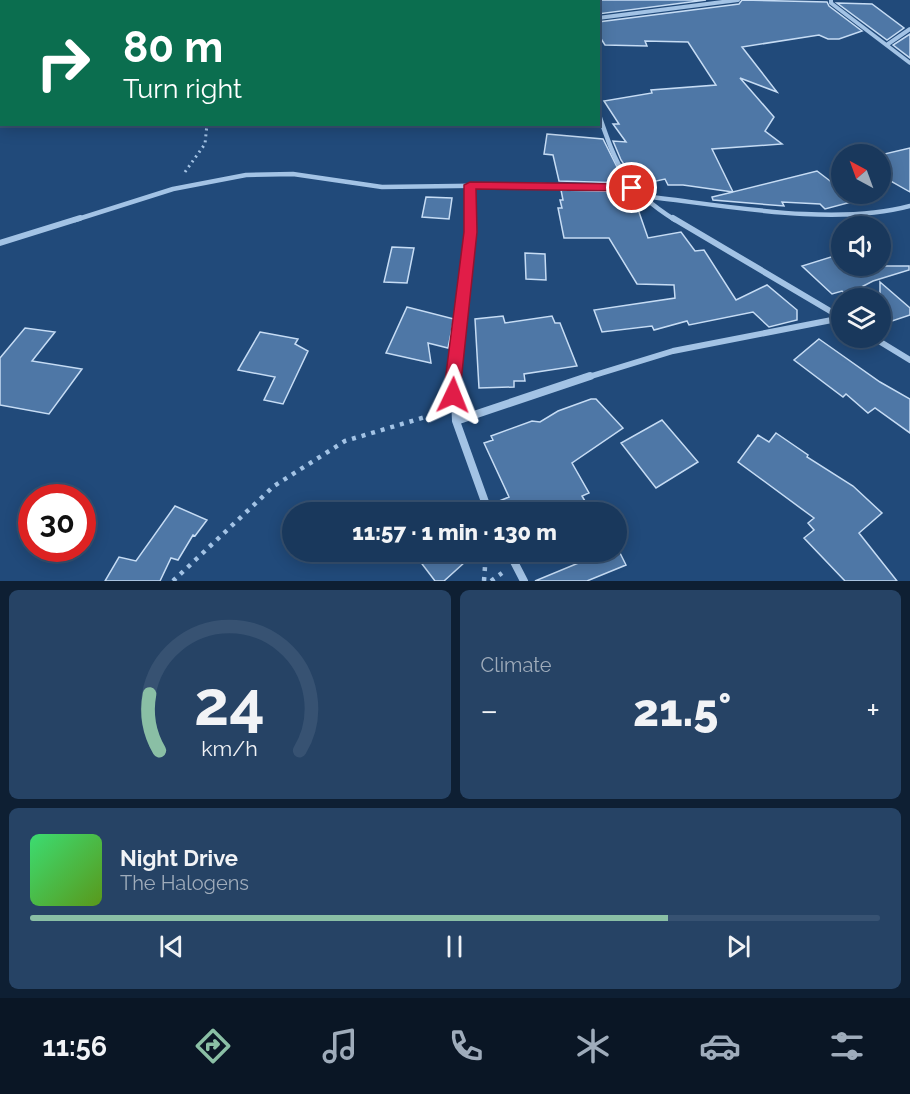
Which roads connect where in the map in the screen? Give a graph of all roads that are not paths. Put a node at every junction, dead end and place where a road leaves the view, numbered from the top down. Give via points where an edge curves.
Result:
1 (738, 0) edge
2 (831, 0) edge
3 (600, 18) edge
4 (910, 29) edge
5 (888, 44) junction
6 (910, 63) edge
7 (600, 118) edge
8 (470, 185) junction
9 (632, 188) junction
10 (642, 196) junction
11 (910, 206) edge
12 (0, 243) edge
13 (831, 312) edge
14 (831, 320) edge
15 (890, 348) edge
16 (910, 360) edge
17 (456, 421) junction
18 (485, 502) edge
19 (514, 562) edge
20 (524, 581) edge

1 - 3 street
2 - 5 street
4 - 5 street
5 - 6 street
7 - 9 street via 616,164
8 - 9 street
8 - 12 street via 382,187 293,174 212,180
8 - 17 street via 471,232 453,382
9 - 10 street
10 - 11 street via 841,214 900,211
10 - 13 street via 737,258
14 - 17 street via 674,351
15 - 16 street
17 - 18 street
19 - 20 street

